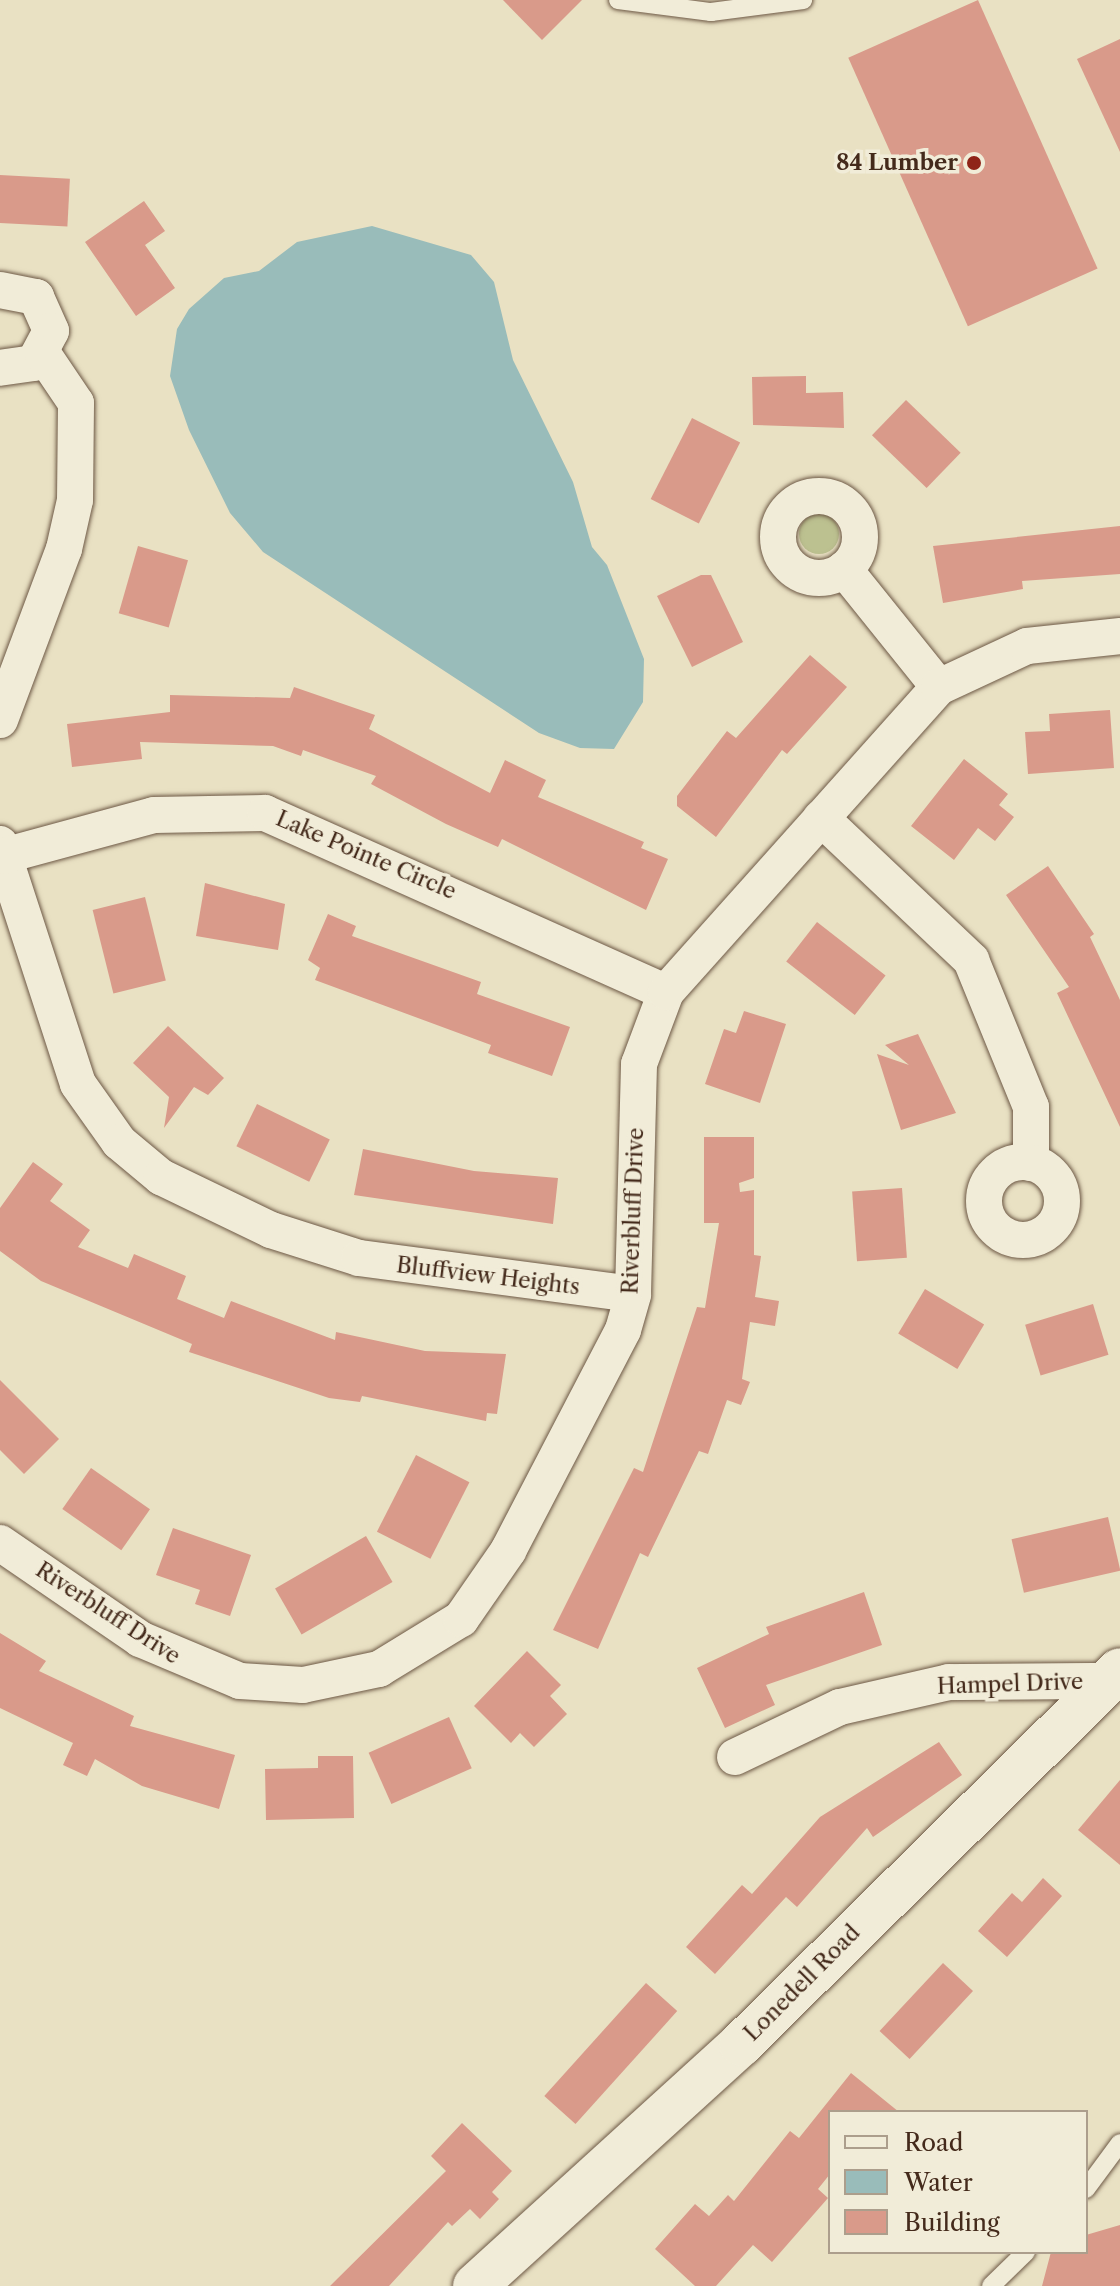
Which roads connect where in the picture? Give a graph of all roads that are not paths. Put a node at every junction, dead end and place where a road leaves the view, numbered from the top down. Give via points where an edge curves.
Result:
1 (618, 0) edge
2 (803, 0) edge
3 (0, 290) edge
4 (43, 354) junction
5 (0, 368) edge
6 (844, 569) dead end
7 (1120, 636) edge
8 (939, 687) junction
9 (0, 720) edge
10 (821, 818) junction
11 (1, 850) edge
12 (666, 992) junction
13 (1031, 1163) dead end
14 (633, 1294) junction
15 (0, 1543) edge
16 (1113, 1675) edge
17 (735, 1757) dead end
18 (1120, 2143) edge
19 (1088, 2186) edge
20 (1024, 2254) edge
21 (475, 2286) edge
22 (991, 2286) edge

1 - 2 lane via 711,12
3 - 4 street via 25,291 45,307 51,331
4 - 5 street via 22,368
4 - 9 street via 76,403 75,500 61,560
6 - 8 street
7 - 8 street, Riverbluff Drive via 1027,646
8 - 10 street, Riverbluff Drive
10 - 12 street, Riverbluff Drive
10 - 13 street via 971,960 1031,1107
11 - 12 street, Lake Pointe Circle via 154,815 265,813
11 - 14 street, Bluffview Heights via 78,1084 119,1142 161,1177 271,1230 359,1258
12 - 14 street, Riverbluff Drive via 639,1064
14 - 15 street, Riverbluff Drive via 611,1363 481,1595 432,1641 379,1669 303,1685 218,1675 140,1639
16 - 17 street, Hampel Drive via 949,1682 840,1707
16 - 21 street, Lonedell Road via 741,2044
18 - 19 lane
20 - 22 lane

